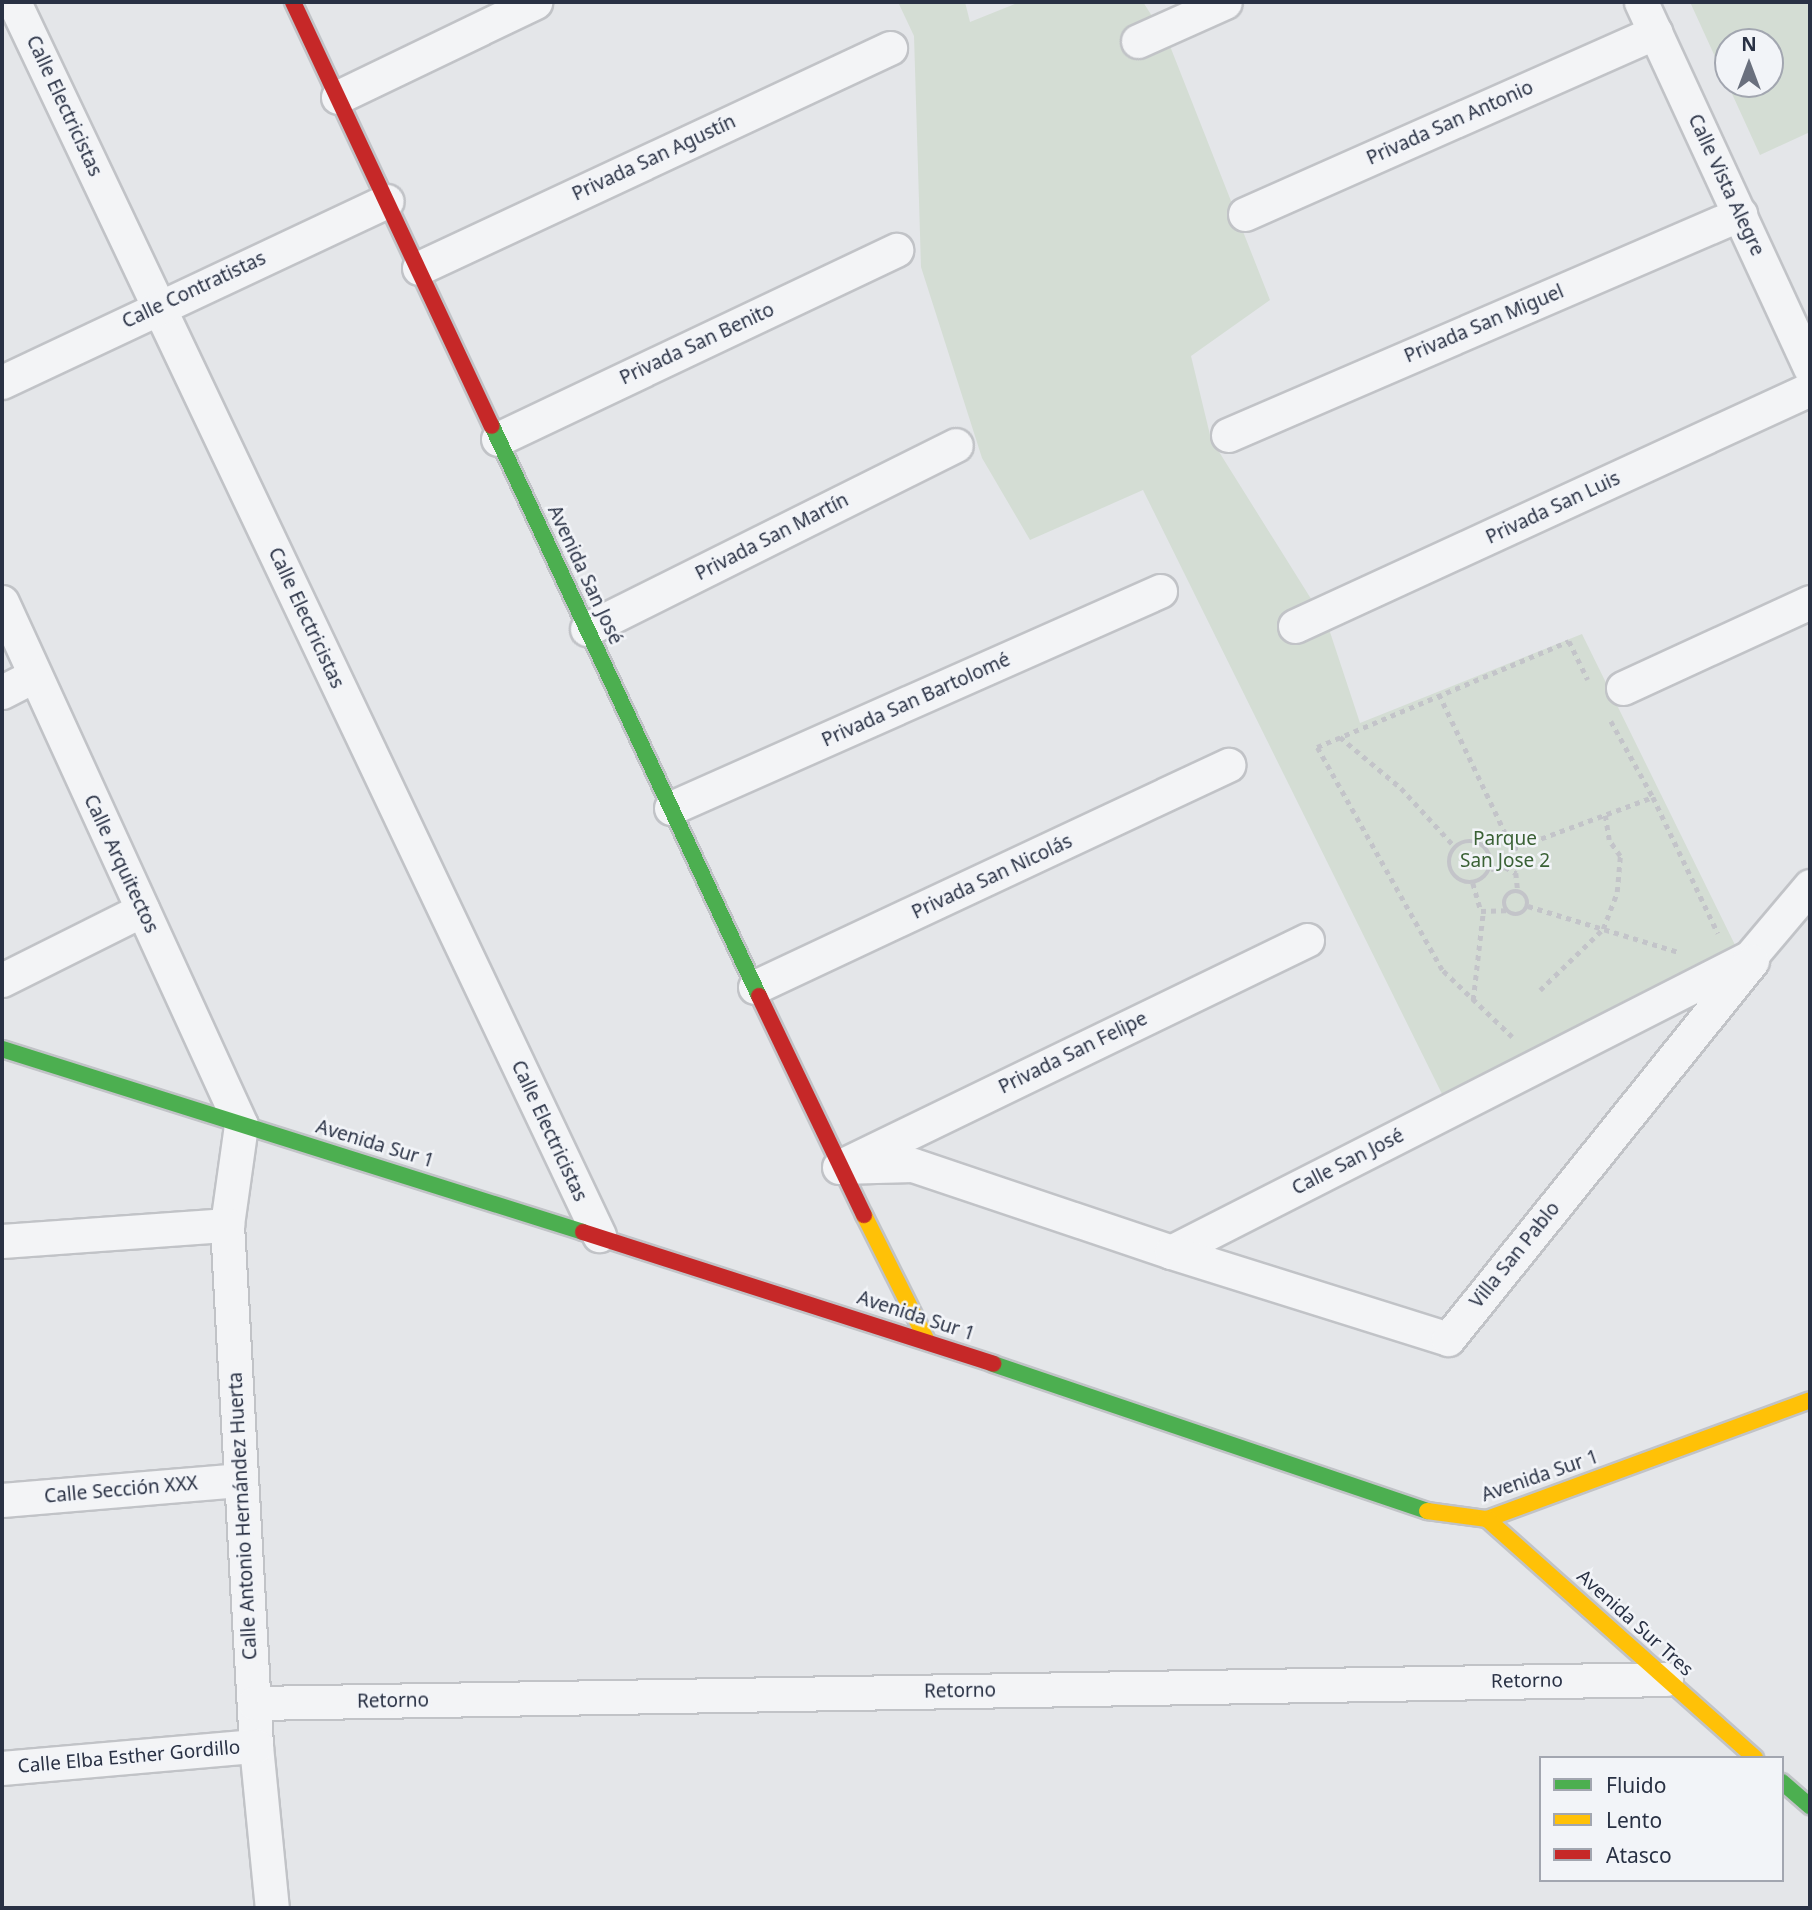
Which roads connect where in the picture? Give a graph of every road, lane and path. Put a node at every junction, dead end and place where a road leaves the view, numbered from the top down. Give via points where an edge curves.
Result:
1 (14, 2) edge
2 (293, 2) edge
3 (534, 2) edge
4 (1225, 2) edge
5 (1642, 2) edge
6 (1656, 32) junction
7 (1138, 41) dead end
8 (890, 48) dead end
9 (338, 97) junction
10 (386, 201) junction
11 (1245, 214) dead end
12 (1740, 214) junction
13 (896, 250) dead end
14 (419, 268) junction
15 (158, 306) junction
16 (1810, 368) edge
17 (2, 382) edge
18 (1810, 389) edge
19 (1228, 435) dead end
20 (498, 439) junction
21 (956, 445) dead end
22 (1160, 591) dead end
23 (2, 602) edge
24 (1810, 602) edge
25 (1295, 626) dead end
26 (587, 629) junction
27 (34, 676) junction
28 (2, 692) edge
29 (1606, 694) junction
30 (1439, 695) junction
31 (1339, 737) junction
32 (1228, 765) dead end
33 (1653, 797) junction
34 (671, 808) junction
35 (1605, 815) junction
36 (1455, 847) junction
37 (1491, 869) junction
38 (1473, 883) junction
39 (1810, 886) edge
40 (1518, 891) junction
41 (1528, 906) junction
42 (1506, 910) junction
43 (142, 911) junction
44 (1483, 912) junction
45 (1603, 929) junction
46 (1718, 933) dead end
47 (1307, 940) dead end
48 (1764, 946) junction
49 (1679, 953) dead end
50 (2, 980) edge
51 (755, 987) junction
52 (1540, 990) dead end
53 (1473, 1000) junction
54 (2, 1049) edge
55 (1543, 1062) junction
56 (241, 1125) junction
57 (839, 1167) junction
58 (227, 1225) junction
59 (598, 1235) junction
60 (2, 1241) edge
61 (1171, 1252) junction
62 (927, 1341) junction
63 (1810, 1400) edge
64 (240, 1480) junction
65 (2, 1500) edge
66 (1487, 1519) junction
67 (1666, 1679) junction
68 (254, 1703) junction
69 (256, 1746) junction
70 (1753, 1756) edge
71 (2, 1768) edge
72 (1784, 1784) edge
73 (1810, 1806) edge
74 (272, 1908) edge

1 - 15 street, Calle Electricistas
2 - 9 street, Avenida San José
3 - 9 street
4 - 7 street
5 - 6 street, Calle Vista Alegre
6 - 11 street, Privada San Antonio
6 - 12 street, Calle Vista Alegre
8 - 14 street, Privada San Agustín
9 - 10 street, Avenida San José
10 - 14 street, Avenida San José
10 - 15 street, Calle Contratistas
12 - 16 street, Calle Vista Alegre
12 - 19 street, Privada San Miguel
13 - 20 street, Privada San Benito
14 - 20 street, Avenida San José
15 - 17 street, Calle Contratistas
15 - 59 street, Calle Electricistas
18 - 25 street, Privada San Luis
20 - 26 street, Avenida San José
21 - 26 street, Privada San Martín
22 - 34 street, Privada San Bartolomé
23 - 27 street, Calle Arquitectos
24 - 29 street
26 - 34 street, Avenida San José
27 - 28 street
27 - 43 street, Calle Arquitectos
29 - 30 path via 1569,641
29 - 33 path
30 - 31 path
30 - 35 path via 1513,849
31 - 36 path via 1401,788
31 - 53 path via 1317,747 1442,970
32 - 51 street, Privada San Nicolás
33 - 35 path
33 - 46 path
34 - 51 street, Avenida San José
35 - 45 path via 1609,840 1620,856 1618,892
36 - 37 path via 1467,841 1481,844 1490,854
36 - 38 path via 1449,860 1452,873
37 - 38 path
37 - 40 path via 1505,867 1516,873
38 - 44 path
39 - 48 street, Calle San José
40 - 41 path via 1528,897
40 - 42 path via 1507,895
41 - 42 path via 1517,915
41 - 45 path
42 - 44 path
43 - 50 street
43 - 56 street, Calle Arquitectos
44 - 53 path
45 - 49 path
45 - 52 path
47 - 57 street, Privada San Felipe
48 - 55 street, Calle San José
48 - 61 street, Villa San Pablo via 1448,1339
51 - 57 street, Avenida San José
53 - 55 path
54 - 56 street, Avenida Sur 1
55 - 61 street, Calle San José
56 - 58 street, Calle Antonio Hernández Huerta
56 - 59 street, Avenida Sur 1
57 - 61 street via 914,1166
57 - 62 street, Avenida San José
58 - 60 street
58 - 64 street, Calle Antonio Hernández Huerta
59 - 62 street, Avenida Sur 1
62 - 66 street, Avenida Sur 1 via 1444,1517
63 - 66 street, Avenida Sur 1
64 - 65 street, Calle Sección XXX
64 - 68 street, Calle Antonio Hernández Huerta
66 - 67 street, Avenida Sur Tres
67 - 68 street, Retorno
67 - 70 street, Avenida Sur Tres
68 - 69 street, Calle Antonio Hernández Huerta
69 - 71 street, Calle Elba Esther Gordillo
69 - 74 street, Calle Antonio Hernández Huerta
72 - 73 street

